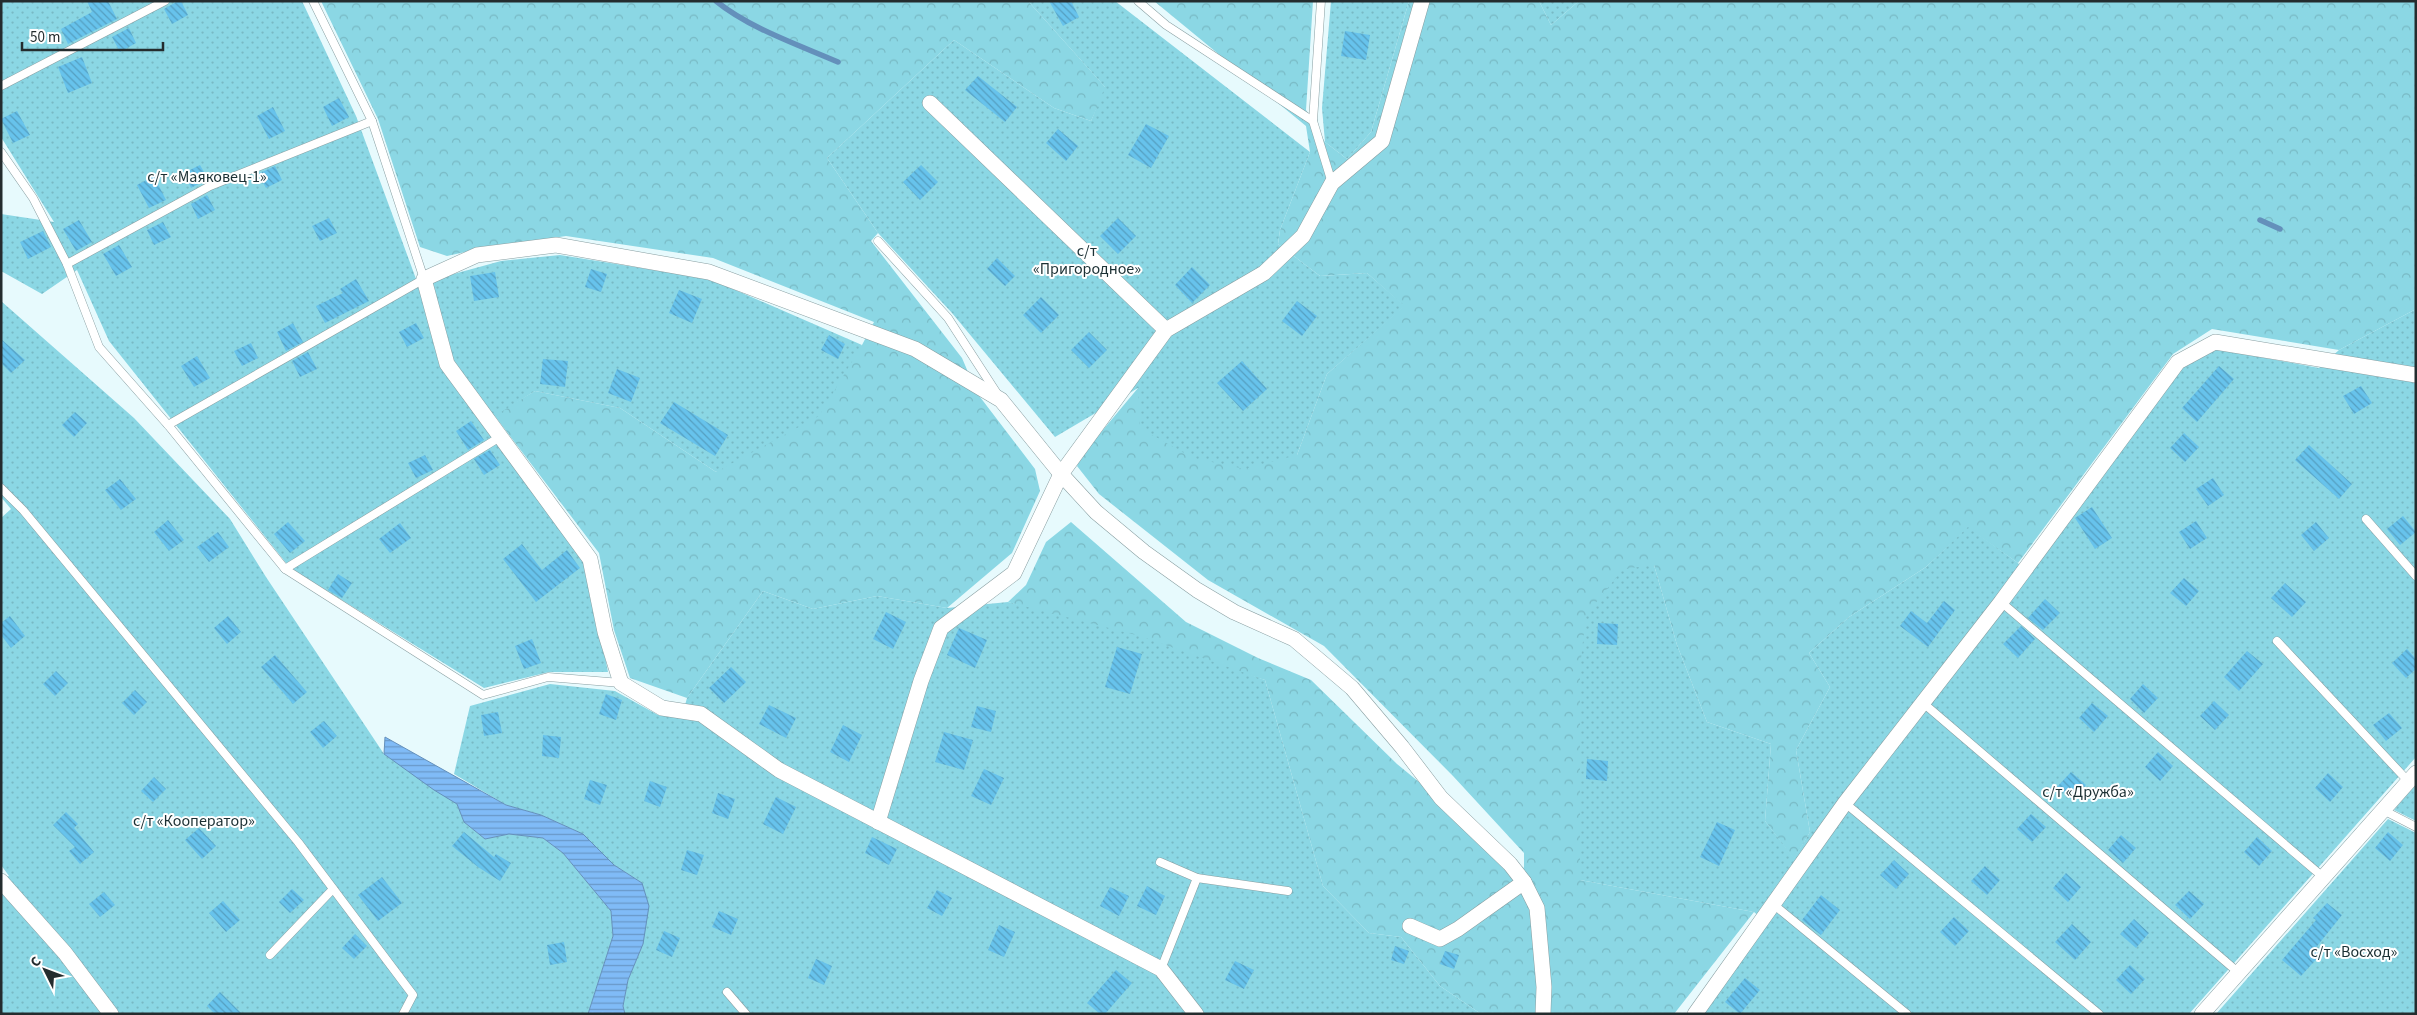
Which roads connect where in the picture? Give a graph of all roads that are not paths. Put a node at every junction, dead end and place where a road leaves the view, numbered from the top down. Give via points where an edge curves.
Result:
1 (165, 1) edge
2 (313, 1) edge
3 (1138, 1) edge
4 (1321, 1) edge
5 (1422, 1) edge
6 (1, 86) edge
7 (930, 102) dead end
8 (372, 121) junction
9 (1313, 122) junction
10 (1, 152) edge
11 (1332, 183) junction
12 (878, 240) dead end
13 (67, 264) junction
14 (424, 279) junction
15 (1166, 330) junction
16 (2416, 375) edge
17 (1001, 400) junction
18 (168, 425) junction
19 (500, 437) junction
20 (1061, 474) junction
21 (1, 488) edge
22 (2366, 519) dead end
23 (285, 569) junction
24 (2416, 576) edge
25 (2001, 602) junction
26 (2277, 640) dead end
27 (621, 683) junction
28 (1922, 702) junction
29 (2412, 777) edge
30 (1845, 803) junction
31 (2383, 810) junction
32 (878, 822) junction
33 (2416, 827) edge
34 (1160, 862) dead end
35 (2323, 877) junction
36 (1197, 878) junction
37 (1, 881) edge
38 (1524, 882) junction
39 (334, 889) junction
40 (1288, 891) dead end
41 (1773, 904) junction
42 (1410, 926) dead end
43 (270, 955) dead end
44 (1161, 969) junction
45 (2238, 973) junction
46 (727, 992) dead end
47 (1696, 1013) edge
48 (111, 1014) edge
49 (403, 1014) edge
50 (746, 1014) edge
51 (1196, 1014) edge
52 (1543, 1014) edge
53 (1907, 1014) edge
54 (2099, 1014) edge
55 (2202, 1014) edge

1 - 6 lane
2 - 8 lane
3 - 9 lane via 1166,26
4 - 9 lane
5 - 11 street via 1382,141
7 - 15 street
8 - 13 lane via 210,186
8 - 14 lane
9 - 11 lane
10 - 13 lane via 33,198
11 - 15 street via 1303,236 1264,273
12 - 17 lane via 948,318
13 - 18 lane via 99,347
14 - 17 street via 477,255 556,245 709,272 915,350
14 - 18 lane
14 - 19 street via 447,364
15 - 20 street
16 - 25 street via 2215,342 2178,362
17 - 20 street
18 - 23 lane
19 - 23 lane
19 - 27 street via 590,559 605,632
20 - 32 street via 1014,573 941,628 921,681
20 - 38 street via 1096,512 1144,552 1234,612 1294,639 1352,688 1440,798 1510,864
21 - 39 lane via 35,525
22 - 24 lane
23 - 27 lane via 483,695 548,677
25 - 28 street
25 - 35 lane
26 - 29 lane
27 - 32 street via 662,708 701,714 779,770
28 - 30 street
28 - 45 lane
29 - 31 street
30 - 41 street
30 - 54 lane
31 - 33 lane
31 - 35 street
32 - 44 street
34 - 36 lane
35 - 45 street
36 - 40 lane
36 - 44 lane
37 - 48 street via 65,953
38 - 42 street via 1440,939
38 - 52 street via 1537,908 1544,987
39 - 43 lane
39 - 49 lane via 413,995
41 - 47 street
41 - 53 lane
44 - 51 street
45 - 55 street
46 - 50 lane

